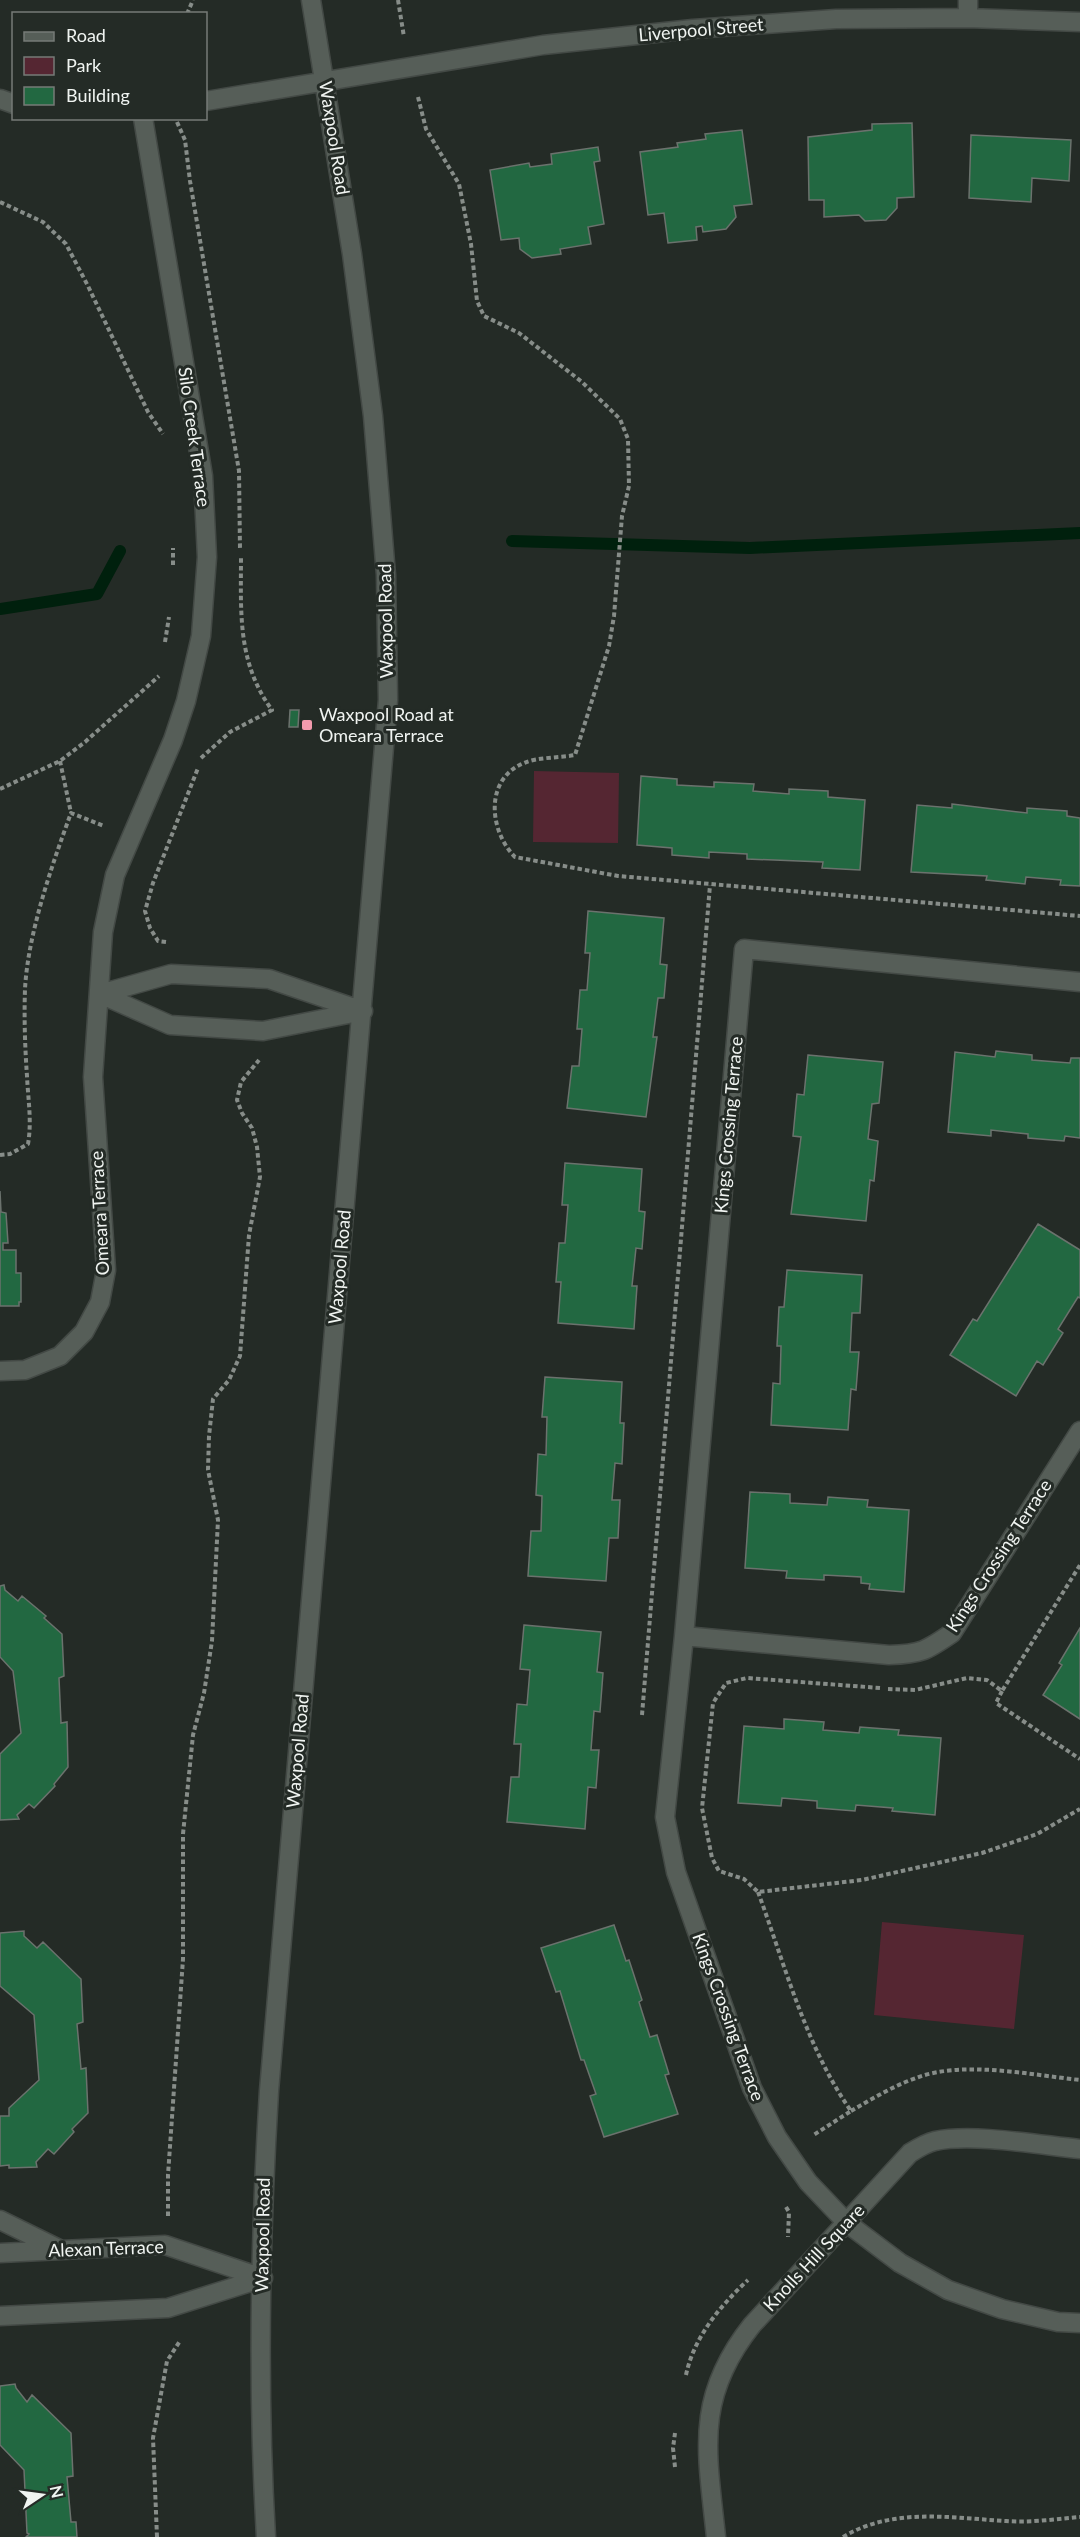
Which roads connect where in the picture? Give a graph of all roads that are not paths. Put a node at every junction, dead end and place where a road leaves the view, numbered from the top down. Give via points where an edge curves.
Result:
1 (311, 0) edge
2 (968, 0) edge
3 (968, 18) junction
4 (1080, 22) edge
5 (326, 82) junction
6 (207, 101) edge
7 (143, 120) edge
8 (1080, 982) edge
9 (100, 994) junction
10 (363, 1011) junction
11 (0, 1371) edge
12 (1080, 1431) edge
13 (684, 1636) junction
14 (1080, 2149) edge
15 (0, 2220) edge
16 (847, 2223) junction
17 (60, 2250) junction
18 (0, 2253) edge
19 (263, 2278) junction
20 (0, 2316) edge
21 (1080, 2323) edge
22 (266, 2537) edge
23 (716, 2537) edge

1 - 5 street, Waxpool Road
2 - 3 street
3 - 4 street, Liverpool Street
3 - 5 street, Liverpool Street via 836,18 693,29 543,45
5 - 6 street, Liverpool Street
5 - 10 street, Waxpool Road via 373,416 386,575 388,706
7 - 9 street, Silo Creek Terrace via 203,476 207,568 201,636 186,701 115,875 103,932
8 - 13 street, Kings Crossing Terrace via 744,949
9 - 10 street via 171,974 269,979
9 - 10 street via 170,1025 263,1031
9 - 11 street, Omeara Terrace via 93,1077 106,1270 100,1302 84,1332 60,1356 25,1370
10 - 19 street, Waxpool Road via 269,2091
12 - 13 street, Kings Crossing Terrace via 952,1633 929,1649 917,1654 890,1655
13 - 16 street, Kings Crossing Terrace via 665,1817 676,1872 752,2088 808,2182
14 - 16 street, Knolls Hill Square via 963,2138 936,2140 910,2153
15 - 17 street
16 - 21 street, Kings Crossing Terrace via 900,2263 948,2290 1002,2309
16 - 23 street, Knolls Hill Square via 752,2325 721,2372 707,2427
17 - 18 street, Alexan Terrace
17 - 19 street, Alexan Terrace via 165,2245
19 - 20 street via 168,2308
19 - 22 street, Waxpool Road via 261,2452

